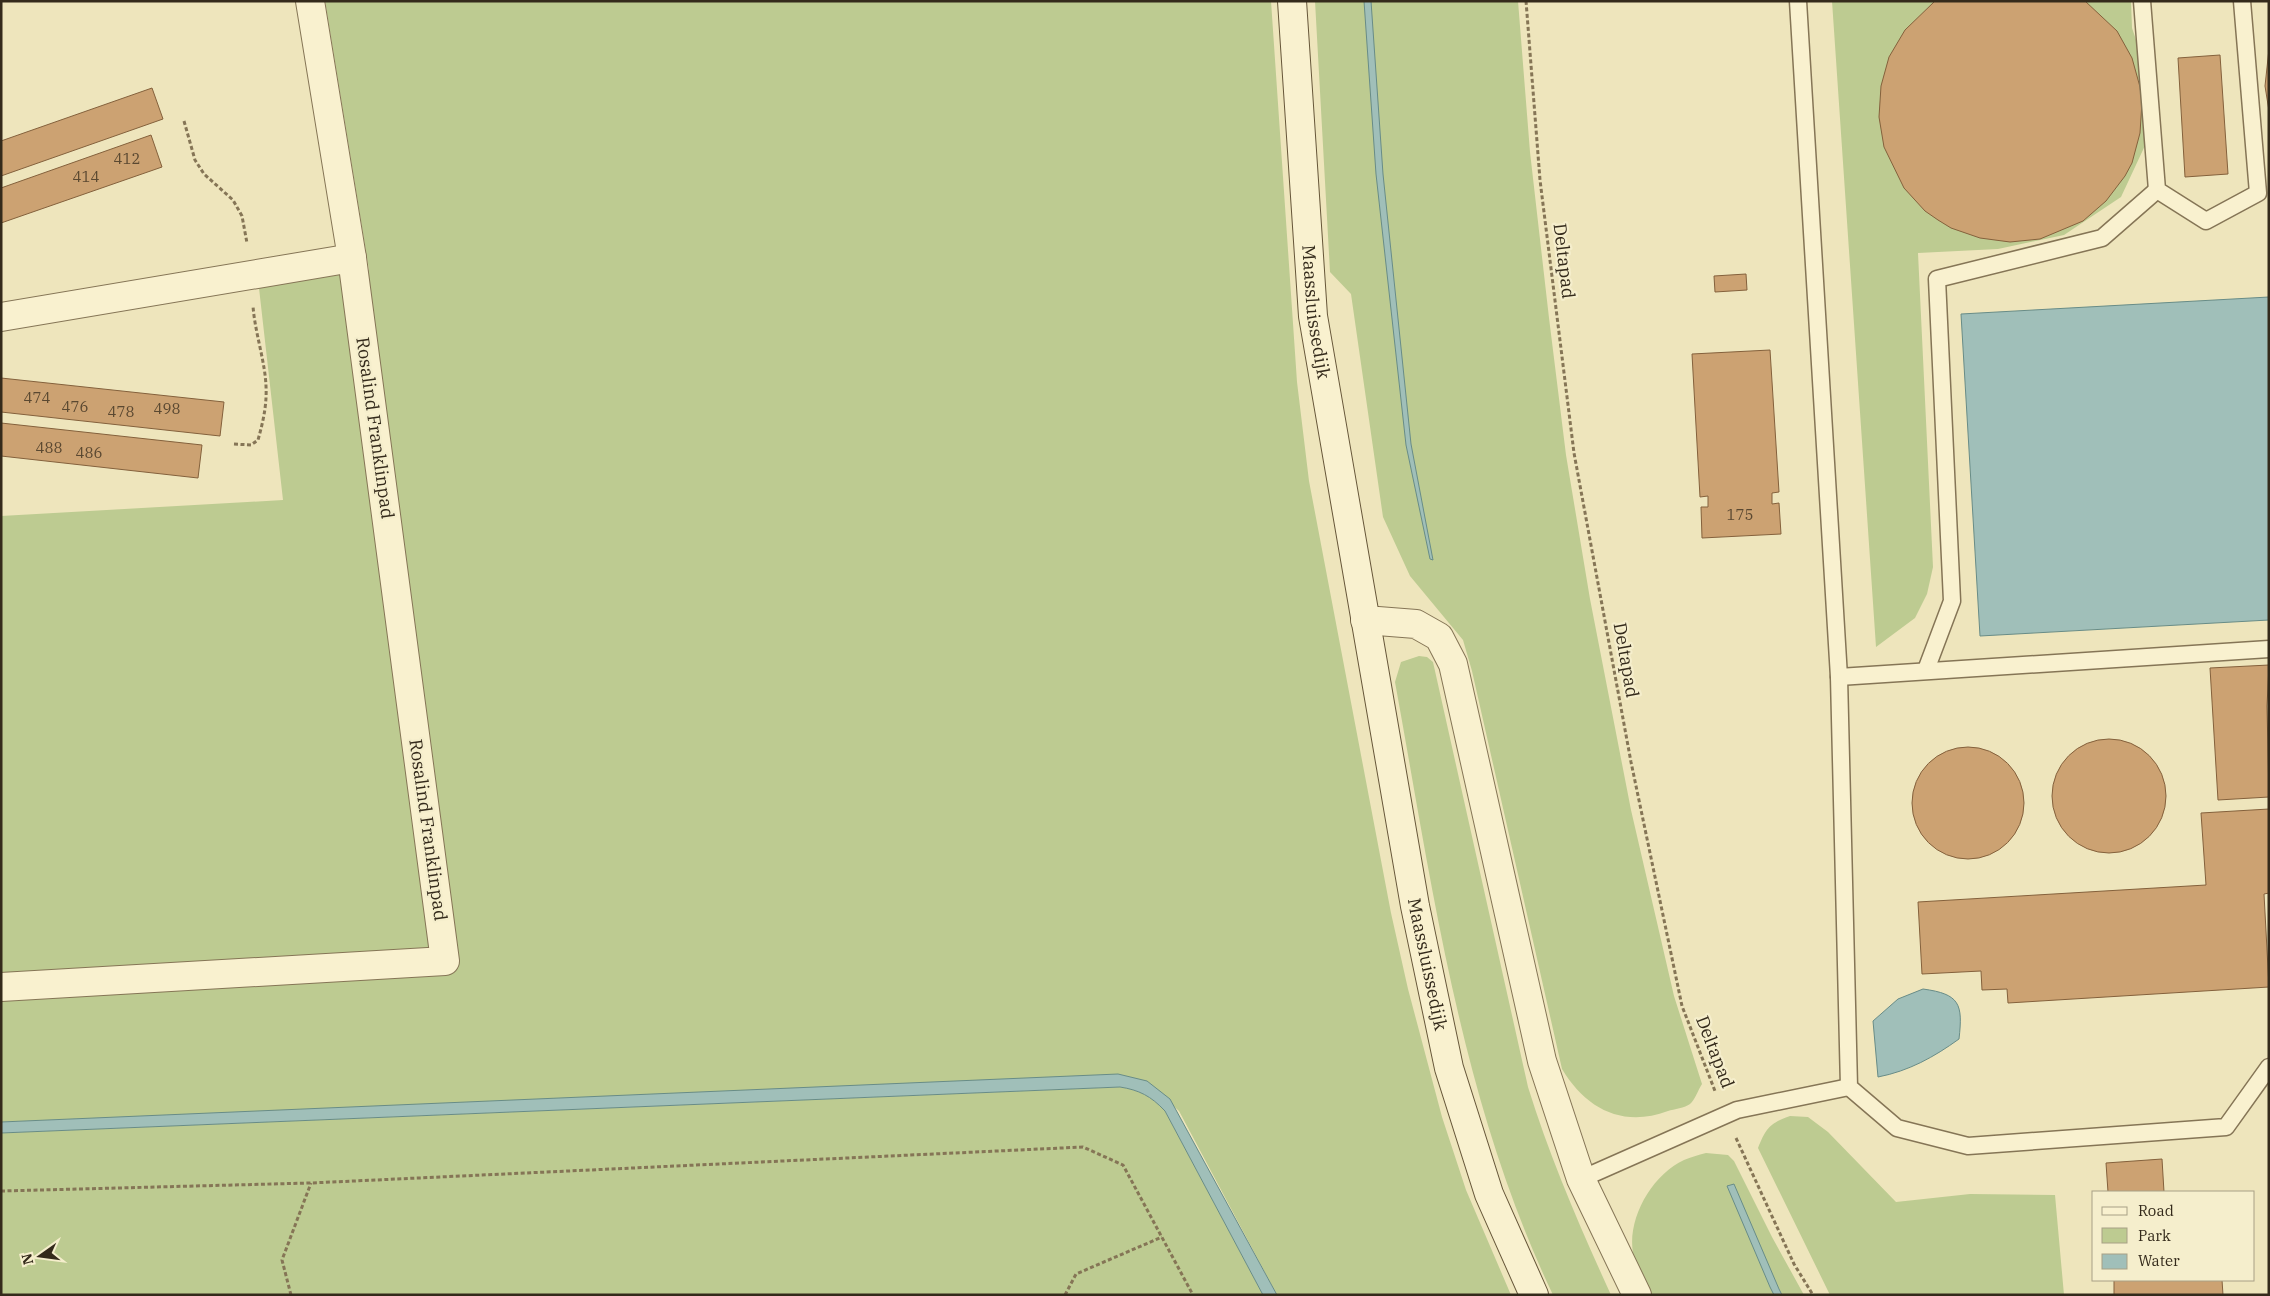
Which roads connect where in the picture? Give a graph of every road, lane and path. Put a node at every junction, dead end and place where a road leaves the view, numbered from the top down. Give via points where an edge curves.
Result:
1 (310, 1) edge
2 (1292, 1) edge
3 (1526, 1) edge
4 (1798, 1) edge
5 (2142, 1) edge
6 (2242, 1) edge
7 (2157, 190) junction
8 (2264, 195) edge
9 (352, 258) junction
10 (1, 317) edge
11 (1365, 620) junction
12 (2269, 648) edge
13 (1926, 670) junction
14 (1840, 677) junction
15 (1, 987) edge
16 (2269, 1067) edge
17 (1849, 1087) junction
18 (1731, 1113) junction
19 (1581, 1179) junction
20 (311, 1183) junction
21 (1, 1191) edge
22 (1162, 1237) junction
23 (291, 1295) edge
24 (1065, 1295) edge
25 (1193, 1295) edge
26 (1534, 1295) edge
27 (1637, 1295) edge
28 (1813, 1295) edge

1 - 9 street, Rosalind Franklinpad
2 - 11 street, Maassluissedijk via 1313,316
3 - 18 path, Deltapad via 1540,180 1574,453 1631,762 1682,1006
4 - 14 lane
5 - 7 lane
6 - 8 lane
7 - 8 lane via 2206,221
7 - 13 lane via 2102,238 1937,279 1952,601
9 - 10 street
9 - 15 street, Rosalind Franklinpad via 445,961
11 - 19 street via 1416,624 1439,637 1453,664 1542,1061
11 - 26 street, Maassluissedijk via 1415,906 1449,1068 1489,1194
12 - 13 lane
13 - 14 lane
14 - 17 lane
16 - 17 lane via 2226,1127 1968,1146 1897,1128
17 - 18 lane
18 - 19 lane
18 - 28 path, Deltapad via 1794,1264
19 - 27 street
20 - 21 path
20 - 22 path via 1083,1147 1123,1165
20 - 23 path via 282,1260
22 - 24 path via 1076,1274
22 - 25 path

